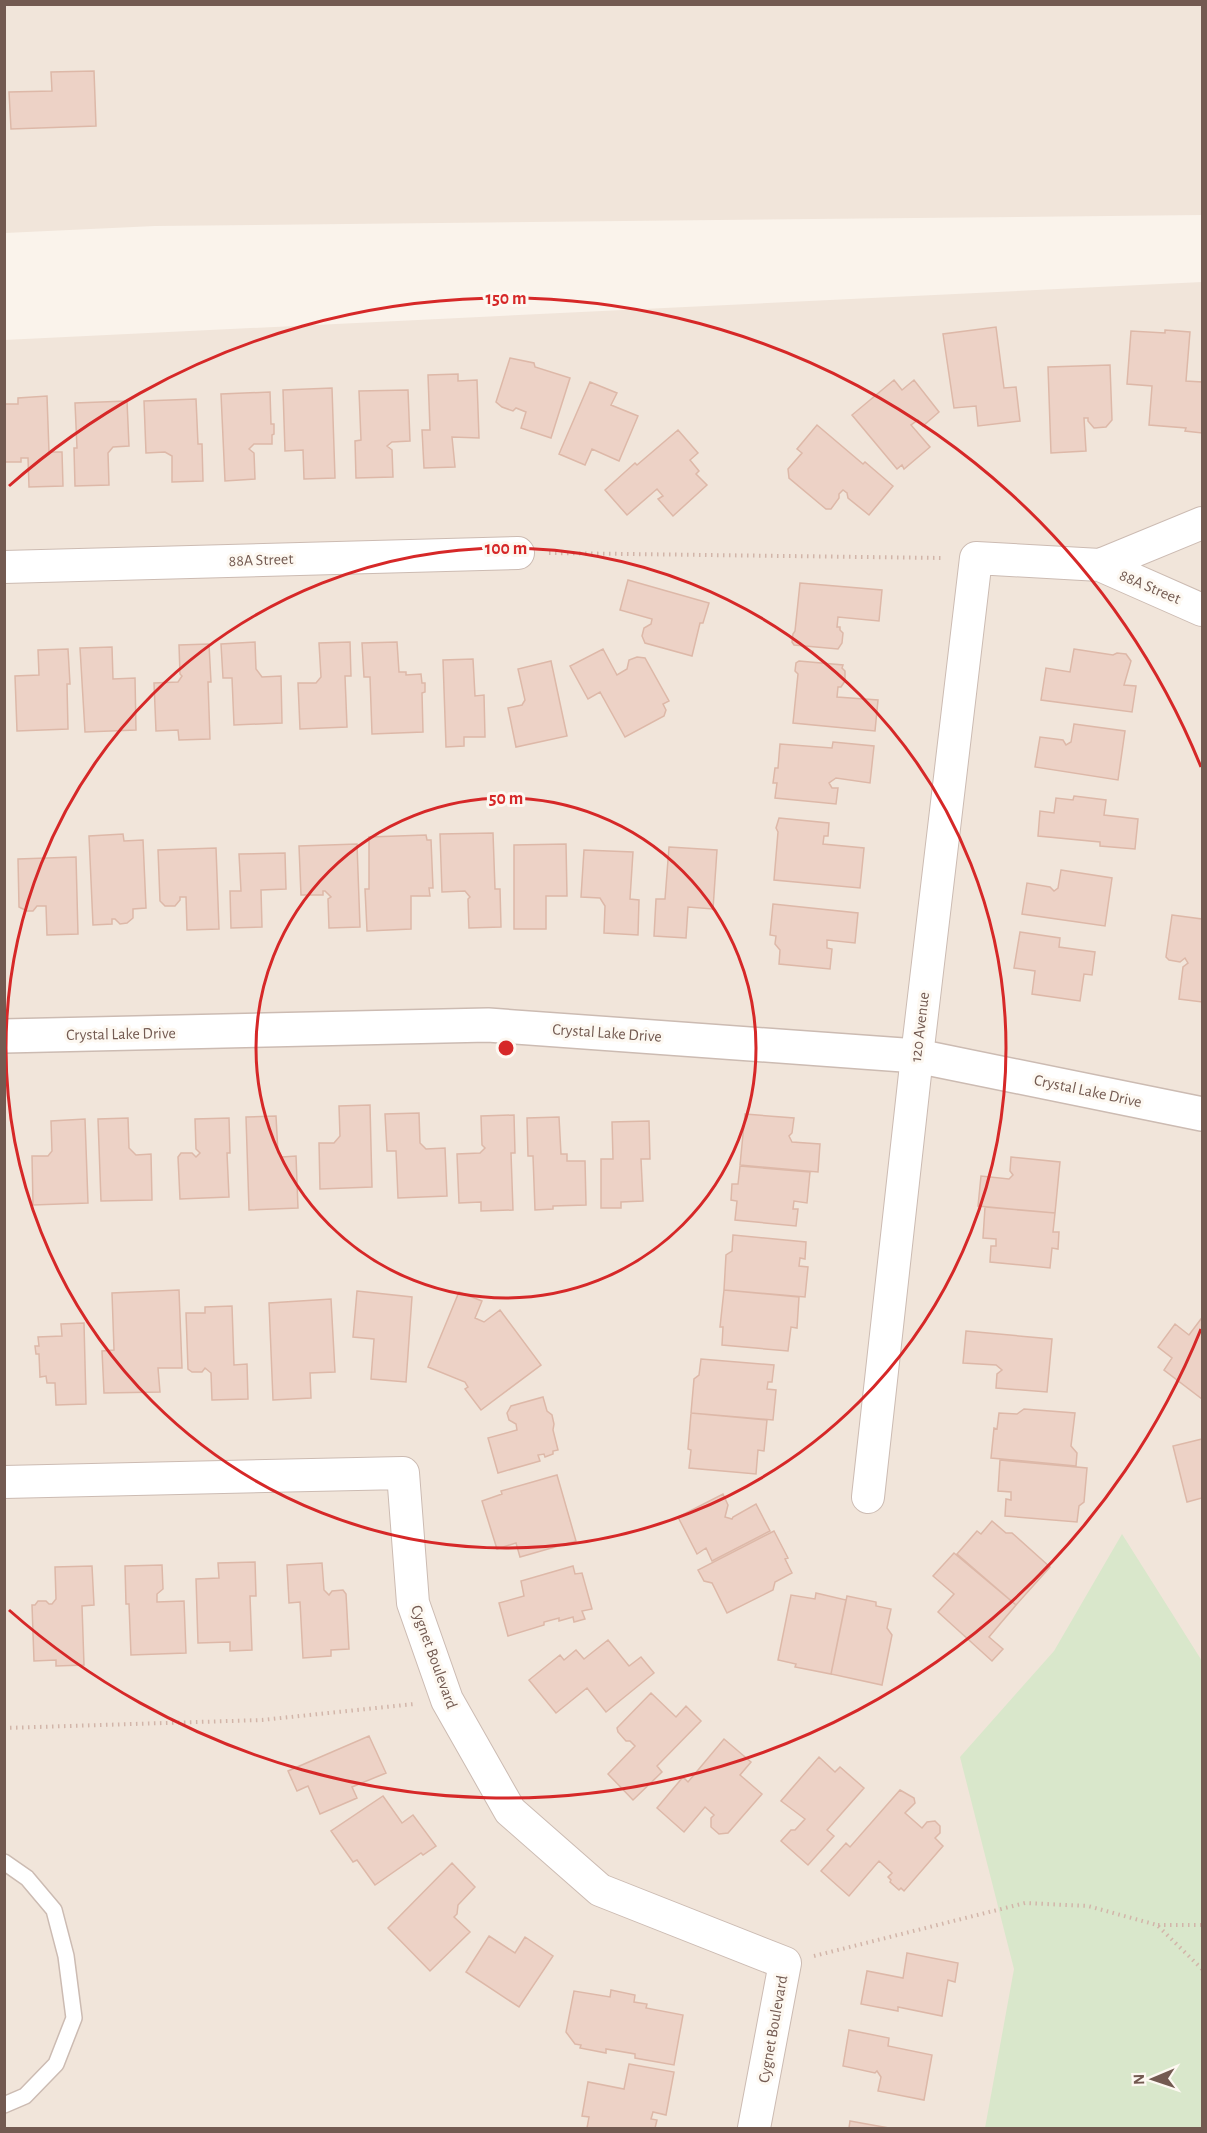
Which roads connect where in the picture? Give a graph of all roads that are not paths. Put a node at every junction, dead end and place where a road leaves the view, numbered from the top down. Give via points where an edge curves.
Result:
1 (1203, 524) edge
2 (518, 553) road end
3 (1100, 565) junction
4 (4, 567) edge
5 (1203, 610) edge
6 (4, 1036) edge
7 (917, 1056) junction
8 (1203, 1114) edge
9 (4, 1482) edge
10 (868, 1497) dead end
11 (4, 1862) edge
12 (4, 2105) edge
13 (754, 2128) edge

1 - 3 street, 88A Street
2 - 4 street, 88A Street
3 - 5 street, 88A Street
3 - 7 street, 120 Avenue via 976,558
6 - 7 street, Crystal Lake Drive via 488,1025
7 - 8 street, Crystal Lake Drive
7 - 10 street, 120 Avenue
9 - 13 street, Cygnet Boulevard via 402,1473 413,1603 447,1700 510,1811 600,1890 785,1963
11 - 12 lane via 27,1878 54,1910 66,1956 74,2018 56,2064 25,2096

